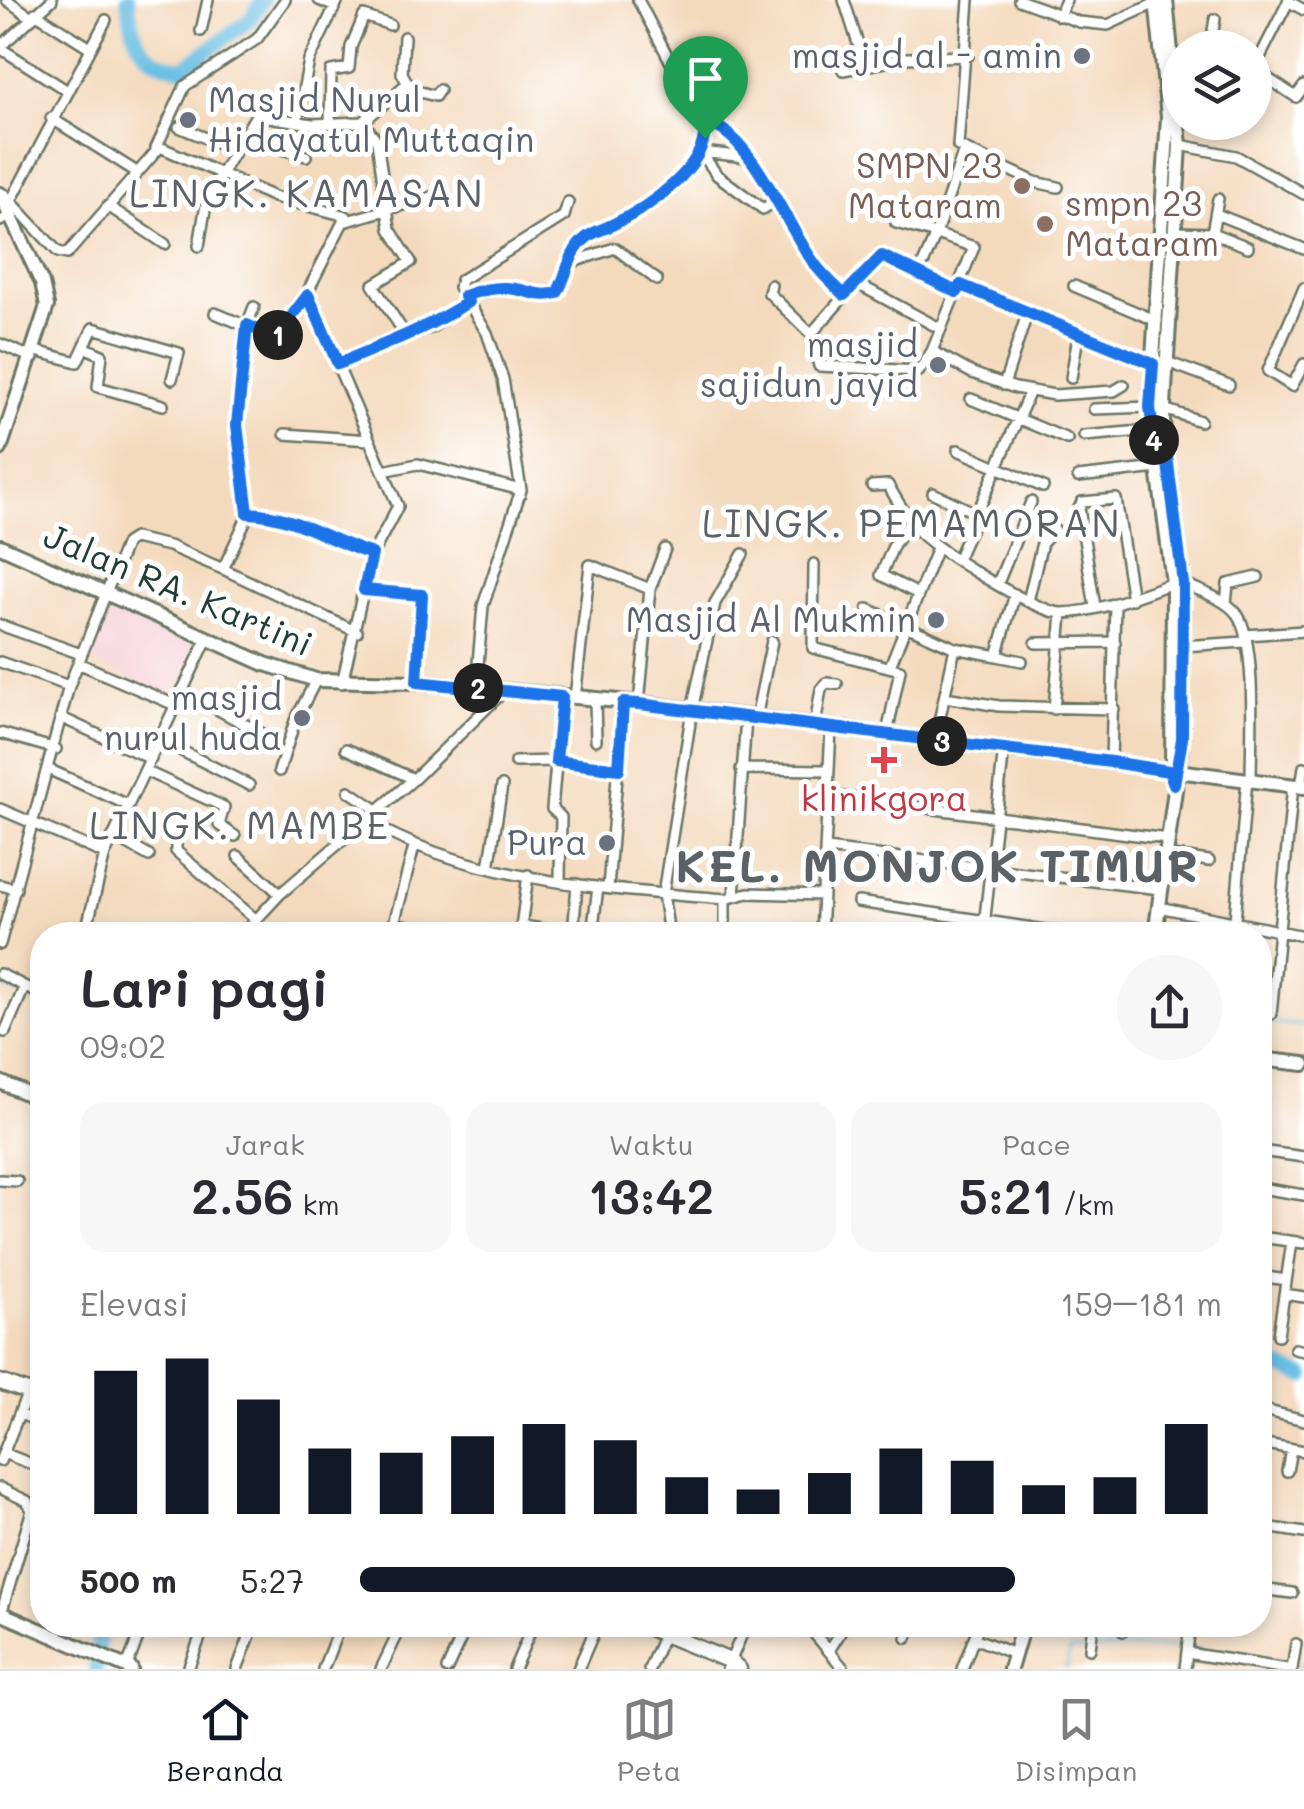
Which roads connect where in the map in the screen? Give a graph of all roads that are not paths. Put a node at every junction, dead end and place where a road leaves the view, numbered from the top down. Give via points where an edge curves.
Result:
1 (6, 0) edge
2 (52, 0) edge
3 (285, 0) edge
4 (319, 0) edge
5 (638, 0) edge
6 (844, 0) edge
7 (969, 0) edge
8 (1019, 0) edge
9 (1066, 0) edge
10 (204, 1) edge
11 (1288, 1) edge
12 (1154, 2) edge
13 (336, 4) edge
14 (1304, 10) edge
15 (33, 15) junction
16 (1058, 16) junction
17 (1215, 19) dead end
18 (106, 20) dead end
19 (390, 25) dead end
20 (1163, 30) edge
21 (1213, 30) edge
22 (201, 31) dead end
23 (1272, 33) edge
24 (404, 37) dead end
25 (0, 47) edge
26 (90, 47) junction
27 (968, 56) junction
28 (865, 66) junction
29 (843, 70) dead end
30 (1272, 80) edge
31 (409, 86) junction
32 (1304, 86) edge
33 (66, 90) junction
34 (439, 90) dead end
35 (1300, 99) edge
36 (52, 118) junction
37 (297, 122) junction
38 (364, 122) junction
39 (330, 123) junction
40 (704, 123) junction
41 (180, 127) dead end
42 (242, 137) junction
43 (1180, 140) edge
44 (1180, 145) junction
45 (156, 148) junction
46 (234, 150) junction
47 (964, 150) junction
48 (701, 152) junction
49 (306, 156) dead end
50 (746, 156) junction
51 (135, 172) junction
52 (219, 176) junction
53 (1058, 187) dead end
54 (1304, 194) edge
55 (4, 195) edge
56 (434, 196) dead end
57 (1218, 199) dead end
58 (1170, 201) junction
59 (568, 202) dead end
60 (775, 202) junction
61 (108, 206) junction
62 (387, 213) junction
63 (1216, 214) junction
64 (5, 219) edge
65 (347, 221) junction
66 (896, 222) dead end
67 (598, 230) junction
68 (1175, 232) junction
69 (1212, 232) junction
70 (936, 234) junction
71 (165, 244) dead end
72 (199, 246) dead end
73 (1248, 246) dead end
74 (615, 248) junction
75 (1304, 249) edge
76 (924, 262) dead end
77 (570, 263) junction
78 (656, 280) dead end
79 (856, 283) junction
80 (770, 285) dead end
81 (1074, 286) dead end
82 (959, 288) junction
83 (1304, 288) edge
84 (308, 295) junction
85 (844, 295) junction
86 (466, 299) junction
87 (254, 307) dead end
88 (216, 313) dead end
89 (1028, 314) junction
90 (1156, 321) junction
91 (247, 325) junction
92 (941, 330) junction
93 (405, 334) junction
94 (811, 334) junction
95 (1078, 336) junction
96 (0, 344) edge
97 (84, 347) junction
98 (932, 351) junction
99 (34, 354) junction
100 (1160, 363) junction
101 (338, 364) junction
102 (1304, 364) edge
103 (172, 378) dead end
104 (1071, 378) dead end
105 (1004, 385) junction
106 (1124, 385) dead end
107 (1229, 385) dead end
108 (1030, 391) junction
109 (971, 398) dead end
110 (163, 405) dead end
111 (1157, 408) junction
112 (1094, 410) dead end
113 (1019, 418) junction
114 (1200, 421) dead end
115 (1152, 430) junction
116 (285, 434) dead end
117 (1084, 436) dead end
118 (1067, 439) dead end
119 (369, 440) junction
120 (1160, 448) junction
121 (0, 450) edge
122 (958, 450) dead end
123 (998, 467) junction
124 (1158, 468) junction
125 (384, 471) junction
126 (1078, 477) dead end
127 (872, 486) dead end
128 (1043, 487) dead end
129 (521, 490) junction
130 (933, 492) dead end
131 (1030, 502) dead end
132 (248, 513) junction
133 (978, 514) junction
134 (911, 522) junction
135 (1055, 530) dead end
136 (0, 546) edge
137 (937, 548) junction
138 (665, 550) dead end
139 (372, 554) junction
140 (742, 554) dead end
141 (957, 560) junction
142 (814, 564) dead end
143 (223, 569) junction
144 (1258, 578) dead end
145 (998, 583) junction
146 (1178, 583) junction
147 (650, 589) junction
148 (364, 590) junction
149 (916, 592) junction
150 (104, 593) junction
151 (1016, 594) junction
152 (1132, 599) junction
153 (1028, 601) junction
154 (1115, 603) junction
155 (1226, 604) junction
156 (1095, 606) junction
157 (868, 609) dead end
158 (1062, 613) junction
159 (0, 624) edge
160 (904, 628) junction
161 (357, 632) junction
162 (1304, 632) edge
163 (207, 638) junction
164 (1245, 638) junction
165 (772, 641) dead end
166 (1115, 642) junction
167 (1036, 643) dead end
168 (1060, 644) junction
169 (1182, 646) junction
170 (954, 648) junction
171 (997, 656) junction
172 (80, 658) junction
173 (1022, 661) dead end
174 (0, 662) edge
175 (890, 666) junction
176 (316, 680) junction
177 (342, 682) junction
178 (417, 682) junction
179 (837, 684) dead end
180 (69, 686) junction
181 (476, 687) junction
182 (182, 690) junction
183 (504, 691) junction
184 (945, 696) junction
185 (568, 698) junction
186 (595, 700) junction
187 (623, 703) junction
188 (639, 704) junction
189 (176, 705) junction
190 (1054, 709) junction
191 (1114, 709) junction
192 (692, 710) junction
193 (751, 717) junction
194 (62, 718) junction
195 (815, 726) junction
196 (831, 728) junction
197 (0, 733) edge
198 (888, 734) junction
199 (272, 739) dead end
200 (160, 740) junction
201 (596, 740) dead end
202 (935, 740) junction
203 (1004, 748) junction
204 (56, 749) junction
205 (346, 749) dead end
206 (151, 758) junction
207 (556, 761) junction
208 (514, 762) dead end
209 (1111, 762) junction
210 (1304, 766) edge
211 (619, 769) junction
212 (742, 769) junction
213 (50, 770) junction
214 (279, 770) dead end
215 (828, 770) junction
216 (145, 771) junction
217 (1200, 774) junction
218 (414, 779) junction
219 (1249, 779) junction
220 (1174, 781) junction
221 (249, 785) dead end
222 (502, 786) dead end
223 (1299, 786) edge
224 (349, 791) dead end
225 (827, 795) junction
226 (128, 804) junction
227 (0, 809) edge
228 (377, 810) junction
229 (997, 814) junction
230 (30, 819) junction
231 (365, 820) junction
232 (176, 833) dead end
233 (113, 836) junction
234 (236, 836) dead end
235 (1167, 839) junction
236 (414, 847) junction
237 (826, 849) junction
238 (105, 854) junction
239 (1165, 855) junction
240 (149, 856) dead end
241 (238, 856) dead end
242 (1210, 860) dead end
243 (489, 868) junction
244 (991, 868) junction
245 (528, 875) junction
246 (560, 881) junction
247 (577, 884) junction
248 (0, 885) edge
249 (603, 887) junction
250 (16, 889) junction
251 (1160, 889) junction
252 (280, 894) junction
253 (664, 894) junction
254 (823, 895) junction
255 (730, 898) junction
256 (858, 902) dead end
257 (1158, 907) junction
258 (255, 919) junction
259 (985, 920) junction
260 (1235, 920) junction
261 (87, 922) edge
262 (253, 922) edge
263 (393, 922) edge
264 (522, 922) edge
265 (576, 922) edge
266 (595, 922) edge
267 (667, 922) edge
268 (727, 922) edge
269 (822, 922) edge
270 (998, 922) edge
271 (1156, 922) edge
272 (1244, 922) edge
273 (1272, 928) edge
274 (1280, 930) junction
275 (1304, 936) edge
276 (0, 944) edge
277 (0, 974) edge
278 (22, 993) junction
279 (30, 994) edge
280 (1272, 1005) edge
281 (5, 1032) dead end
282 (1272, 1060) edge
283 (1304, 1064) edge
284 (0, 1082) edge
285 (30, 1095) edge
286 (1272, 1153) edge
287 (1304, 1157) edge
288 (0, 1180) edge
289 (17, 1181) dead end
290 (1272, 1190) edge
291 (1304, 1194) edge
292 (1272, 1239) edge
293 (1292, 1242) junction
294 (1304, 1244) edge
295 (1272, 1278) edge
296 (1286, 1280) junction
297 (1284, 1294) junction
298 (1304, 1297) edge
299 (1278, 1335) dead end
300 (0, 1382) edge
301 (30, 1392) edge
302 (30, 1400) edge
303 (1272, 1412) edge
304 (19, 1414) junction
305 (30, 1418) edge
306 (1304, 1420) edge
307 (1272, 1445) edge
308 (1291, 1449) junction
309 (1304, 1451) edge
310 (2, 1458) edge
311 (30, 1465) edge
312 (1287, 1471) dead end
313 (0, 1488) edge
314 (30, 1506) edge
315 (30, 1517) edge
316 (1272, 1528) edge
317 (1304, 1533) edge
318 (1272, 1590) edge
319 (1292, 1593) dead end
320 (1, 1614) edge
321 (30, 1626) edge
322 (58, 1637) edge
323 (138, 1637) edge
324 (200, 1637) edge
325 (249, 1637) edge
326 (335, 1637) edge
327 (396, 1637) edge
328 (461, 1637) edge
329 (528, 1637) edge
330 (592, 1637) edge
331 (663, 1637) edge
332 (680, 1637) edge
333 (742, 1637) edge
334 (817, 1637) edge
335 (838, 1637) edge
336 (1020, 1637) edge
337 (1092, 1637) edge
338 (1189, 1637) edge
339 (974, 1638) joint
340 (1296, 1644) dead end
341 (1188, 1648) junction
342 (1090, 1649) dead end
343 (829, 1651) junction
344 (1014, 1654) junction
345 (126, 1665) edge
346 (732, 1666) edge
347 (1267, 1668) edge
348 (188, 1669) edge
349 (237, 1669) edge
350 (323, 1669) edge
351 (381, 1669) edge
352 (447, 1669) edge
353 (514, 1669) edge
354 (578, 1669) edge
355 (649, 1669) edge
356 (844, 1669) edge
357 (962, 1669) edge
358 (1010, 1669) edge
359 (1185, 1669) edge
360 (1290, 1669) edge

1 - 15 street
2 - 15 street
3 - 45 street via 257,40 185,86
4 - 13 street
5 - 40 street
6 - 28 street
7 - 27 street
8 - 16 street
9 - 16 street
10 - 22 street
11 - 14 street
11 - 23 street
12 - 16 street via 1108,25
12 - 20 main road
12 - 58 main road via 1168,106
13 - 37 street via 305,73
15 - 25 street
15 - 26 street
17 - 21 street
18 - 26 street
19 - 39 street via 364,16 349,68 330,72
24 - 31 street via 402,73
25 - 33 street
26 - 33 street
27 - 28 street
27 - 47 street via 958,144
28 - 29 street
30 - 35 street
31 - 34 street via 435,96
31 - 38 street
32 - 35 street
33 - 36 street
36 - 51 street
36 - 55 street
37 - 39 street
37 - 42 street via 259,114
38 - 39 street
38 - 62 street via 376,136
40 - 48 street
40 - 50 street via 725,129
41 - 46 street
42 - 46 street
42 - 49 street
43 - 44 main road
44 - 54 street via 1236,156
44 - 58 main road
45 - 51 street
45 - 52 street
46 - 52 street
47 - 53 street
47 - 70 street
48 - 50 street
48 - 60 street via 717,176 763,209
48 - 67 street via 656,201
50 - 60 street
51 - 61 street
52 - 65 street via 344,214
52 - 72 street via 202,210
55 - 61 street via 64,254
55 - 64 main road
56 - 62 street
57 - 63 street
58 - 68 main road
58 - 90 main road
59 - 86 street via 564,216 461,280
60 - 85 street
61 - 71 street
62 - 65 street
62 - 93 street via 411,262 374,285
63 - 69 street
63 - 75 street
64 - 99 main road via 45,293
65 - 84 street
66 - 70 street
67 - 74 street
67 - 77 street via 580,243
68 - 69 street
68 - 100 main road
69 - 73 street
70 - 76 street
70 - 82 street via 974,247
74 - 77 street
74 - 78 street
77 - 86 street via 552,295 510,288
79 - 82 street via 882,256
79 - 85 street
79 - 92 street
80 - 94 street via 769,293
81 - 90 street
82 - 89 street
82 - 92 street
83 - 102 street via 1268,371 1292,386
84 - 91 street via 275,338
84 - 101 street
85 - 94 street
86 - 93 street via 431,328
86 - 129 street via 504,380
87 - 91 street
88 - 91 street
89 - 95 street
89 - 105 street
90 - 100 main road
91 - 132 street via 237,425
92 - 98 street
93 - 101 street
94 - 98 street via 816,364 823,367 915,371
95 - 100 street
95 - 104 street
96 - 99 street
97 - 99 street via 75,362
97 - 103 street via 93,328 178,352
97 - 110 street via 102,355 98,387
98 - 105 street
99 - 121 main road
100 - 107 street
100 - 111 main road
101 - 119 street
105 - 108 street
106 - 108 street via 1062,395
108 - 113 street
109 - 113 street
111 - 112 street
111 - 114 street
111 - 115 main road
111 - 120 main road
113 - 118 street
113 - 123 street
115 - 117 street
115 - 120 main road
116 - 119 street
119 - 125 street
120 - 124 main road
120 - 146 main road
122 - 123 street
123 - 128 street
123 - 133 street
124 - 126 street
124 - 146 main road
125 - 129 street via 418,464
125 - 139 street via 398,506
127 - 134 street via 888,485
129 - 181 street via 483,606
130 - 133 street
131 - 145 street
132 - 139 street via 296,520 336,544
132 - 143 street
133 - 141 street
134 - 137 street
134 - 149 street via 881,575
135 - 153 street via 1042,543
136 - 150 main road, Jalan RA. Kartini
137 - 141 street
137 - 149 street
138 - 147 street
139 - 148 street
140 - 192 street via 715,604
141 - 145 street
142 - 175 street via 813,648
143 - 150 street via 134,538
143 - 161 street
144 - 155 street via 1228,584
145 - 151 street
146 - 152 street
146 - 155 street
146 - 169 main road
146 - 220 main road
147 - 185 street via 590,565
147 - 188 street
148 - 161 street
148 - 178 street via 422,595
149 - 160 street
150 - 163 main road, Jalan RA. Kartini
150 - 172 street
151 - 153 street
151 - 171 street
152 - 154 street
152 - 156 street via 1116,498 1082,502
153 - 158 street
154 - 156 street
154 - 166 street
155 - 164 street
156 - 158 street
157 - 160 street
158 - 168 street
159 - 172 street
160 - 170 street
160 - 175 street
161 - 177 street
162 - 164 street
163 - 176 main road, Jalan RA. Kartini
163 - 182 street
164 - 169 street
164 - 219 street
165 - 193 street
166 - 168 street
166 - 191 street
167 - 168 street
168 - 190 street
169 - 220 main road
170 - 171 street
170 - 184 street
171 - 173 street
172 - 180 street
172 - 189 street
174 - 180 street
175 - 198 street via 901,673
176 - 177 main road, Jalan RA. Kartini
176 - 214 street
177 - 178 main road, Jalan RA. Kartini
178 - 181 main road, Jalan RA. Kartini
179 - 195 street via 820,688
180 - 194 street
181 - 183 main road, Jalan RA. Kartini
182 - 189 street
182 - 199 street
183 - 185 main road, Jalan RA. Kartini
183 - 218 street
184 - 190 street
184 - 202 street
185 - 186 main road, Jalan RA. Kartini
185 - 207 street
186 - 187 main road, Jalan RA. Kartini
186 - 201 street
187 - 188 main road, Jalan RA. Kartini
187 - 211 street
188 - 192 main road, Jalan RA. Kartini
189 - 200 street
190 - 191 street
191 - 209 street
192 - 193 main road, Jalan RA. Kartini
192 - 253 street
193 - 195 main road, Jalan RA. Kartini
193 - 212 street
194 - 204 street
194 - 206 street
195 - 196 main road, Jalan RA. Kartini
196 - 198 main road, Jalan RA. Kartini
196 - 215 street
197 - 204 street
198 - 202 main road, Jalan RA. Kartini
200 - 206 street
200 - 221 street
202 - 203 main road, Jalan RA. Kartini
203 - 209 main road, Jalan RA. Kartini
203 - 229 street
204 - 213 street
205 - 218 street
206 - 216 street
207 - 208 street
207 - 211 street
207 - 246 street via 552,809 561,816
209 - 220 main road, Jalan RA. Kartini
210 - 223 street
211 - 249 street
212 - 215 street
212 - 255 street
213 - 226 street
213 - 230 street
215 - 225 street
216 - 226 street
216 - 234 street via 224,808 219,824
217 - 219 main road, Jalan RA. Kartini
217 - 220 main road, Jalan RA. Kartini
217 - 220 main road
218 - 228 street
219 - 223 main road, Jalan RA. Kartini
219 - 260 street
220 - 235 main road
222 - 243 street
223 - 274 street
224 - 228 street
225 - 229 street
225 - 237 street
226 - 233 street
227 - 230 street
228 - 231 street
229 - 235 street
229 - 244 street
230 - 238 street
230 - 250 street
231 - 236 street
231 - 252 street
232 - 258 street via 176,850
233 - 238 street
233 - 240 street
235 - 239 main road
236 - 243 street
236 - 263 street
237 - 244 street
237 - 254 street
238 - 261 street
239 - 242 street
239 - 251 main road
241 - 252 street
243 - 245 street
244 - 251 street
244 - 259 street
245 - 246 street
245 - 264 street
246 - 247 street
247 - 249 street
247 - 265 street
248 - 250 street
249 - 253 street
249 - 266 street
250 - 276 street
251 - 257 main road
252 - 258 street
253 - 255 street
253 - 267 street
254 - 255 street
254 - 269 street
255 - 268 street
256 - 259 street
257 - 260 street
257 - 271 main road
258 - 262 street
259 - 270 street
260 - 272 street
273 - 274 street
274 - 275 street
274 - 280 street
277 - 278 street
278 - 279 street
278 - 281 street
282 - 283 main road
284 - 285 main road
286 - 287 street
288 - 289 street
290 - 291 street
292 - 293 street
293 - 294 street
293 - 296 street
295 - 296 street
296 - 297 street
297 - 298 street
297 - 299 street
300 - 301 main road
302 - 304 street
303 - 306 street
304 - 305 street
304 - 310 street
307 - 308 street
308 - 309 street
308 - 312 street
310 - 311 street
313 - 314 street
315 - 320 street
316 - 317 street
318 - 319 street
320 - 321 main road
322 - 345 main road
323 - 345 street
324 - 348 street
325 - 349 street
326 - 350 street
327 - 351 street
328 - 352 street
329 - 353 street
330 - 354 street
331 - 355 street
332 - 346 main road
333 - 346 street
334 - 343 street
335 - 343 street
336 - 344 main road
337 - 342 street
338 - 341 street
339 - 344 street
339 - 357 street
340 - 360 street
341 - 347 street
341 - 359 street
343 - 356 street
344 - 358 main road
347 - 360 street

